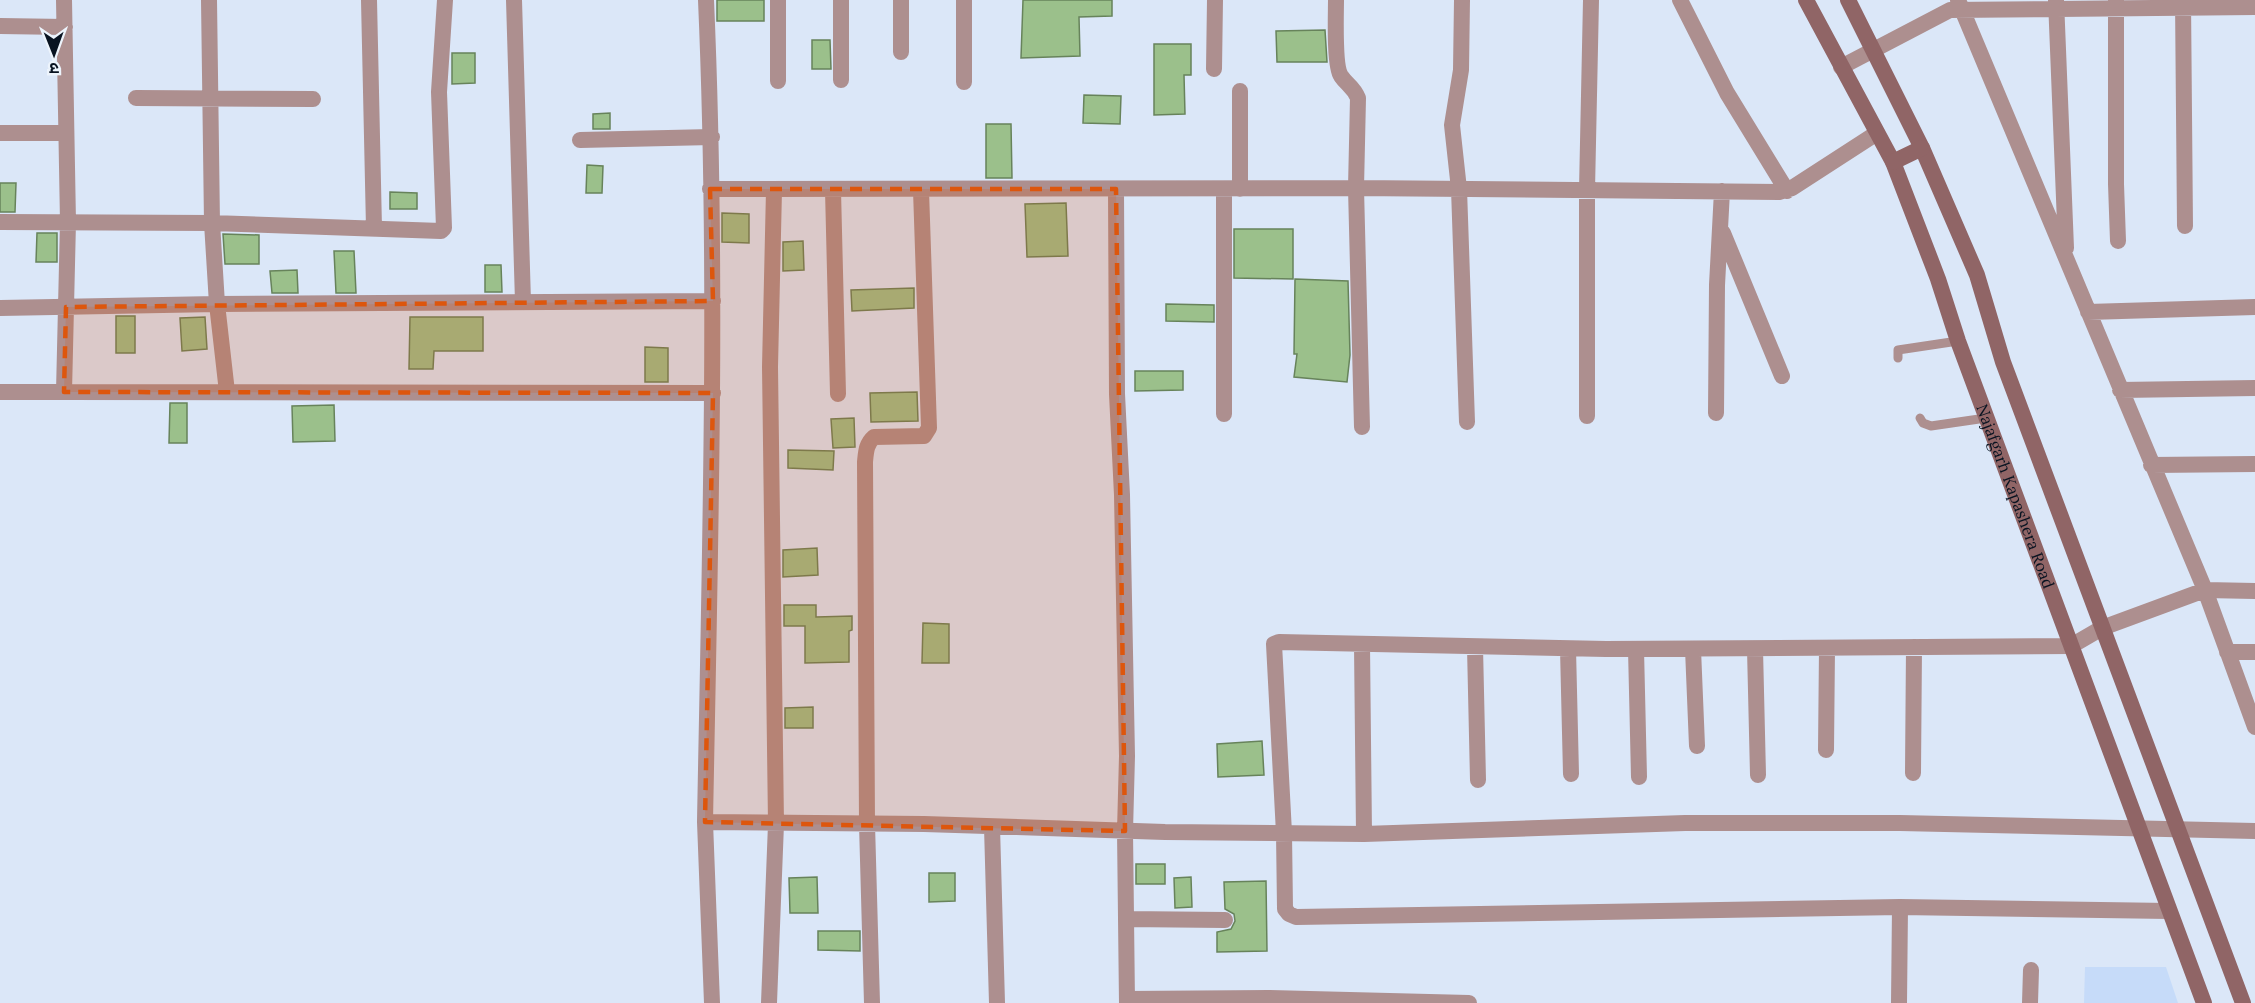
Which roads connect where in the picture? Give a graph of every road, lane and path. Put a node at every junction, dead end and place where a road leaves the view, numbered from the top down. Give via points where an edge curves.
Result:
1 (64, 0) edge
2 (208, 0) edge
3 (369, 0) edge
4 (445, 0) edge
5 (514, 0) edge
6 (706, 0) edge
7 (778, 0) edge
8 (841, 0) edge
9 (900, 0) edge
10 (964, 0) edge
11 (1215, 0) edge
12 (1336, 0) edge
13 (1462, 0) edge
14 (1591, 0) edge
15 (1680, 0) edge
16 (1806, 0) edge
17 (1848, 0) edge
18 (2056, 4) edge
19 (2116, 4) edge
20 (2183, 4) edge
21 (1961, 5) edge
22 (2255, 7) edge
23 (0, 26) edge
24 (64, 27) junction
25 (1872, 50) junction
26 (901, 52) dead end
27 (1841, 67) junction
28 (1214, 69) dead end
29 (841, 80) dead end
30 (778, 81) dead end
31 (964, 82) dead end
32 (1240, 91) dead end
33 (136, 98) dead end
34 (210, 99) junction
35 (313, 99) dead end
36 (0, 133) edge
37 (66, 133) junction
38 (1877, 133) junction
39 (712, 136) junction
40 (580, 140) dead end
41 (1922, 148) junction
42 (1893, 162) junction
43 (1356, 188) junction
44 (710, 189) junction
45 (1116, 189) junction
46 (1232, 189) junction
47 (1459, 189) junction
48 (774, 190) junction
49 (832, 190) junction
50 (921, 190) junction
51 (1587, 190) junction
52 (1787, 191) junction
53 (1722, 192) junction
54 (0, 222) edge
55 (68, 222) junction
56 (212, 223) junction
57 (2185, 226) dead end
58 (1720, 227) junction
59 (374, 228) junction
60 (2118, 241) dead end
61 (2067, 260) junction
62 (713, 301) junction
63 (523, 303) junction
64 (217, 304) junction
65 (66, 307) junction
66 (2255, 307) edge
67 (0, 308) edge
68 (2088, 312) junction
69 (1958, 341) junction
70 (1898, 358) dead end
71 (1782, 376) dead end
72 (2255, 388) edge
73 (2121, 390) junction
74 (0, 392) edge
75 (64, 392) junction
76 (227, 392) junction
77 (713, 393) junction
78 (838, 394) dead end
79 (1716, 413) dead end
80 (1224, 414) dead end
81 (1587, 416) dead end
82 (1920, 418) dead end
83 (1986, 418) junction
84 (1467, 422) dead end
85 (1362, 427) dead end
86 (2255, 464) edge
87 (2151, 465) junction
88 (2205, 590) junction
89 (2255, 591) edge
90 (2102, 628) junction
91 (1362, 645) junction
92 (2071, 646) junction
93 (1476, 647) junction
94 (1914, 647) junction
95 (1827, 648) junction
96 (1568, 649) junction
97 (1636, 649) junction
98 (1694, 649) junction
99 (1755, 649) junction
100 (2227, 652) junction
101 (2255, 652) edge
102 (2255, 727) edge
103 (1696, 746) dead end
104 (1826, 750) dead end
105 (1913, 773) dead end
106 (1571, 774) dead end
107 (1758, 775) dead end
108 (1639, 777) dead end
109 (1478, 780) dead end
110 (705, 822) junction
111 (776, 824) junction
112 (867, 824) junction
113 (992, 826) junction
114 (2138, 830) junction
115 (1125, 831) junction
116 (2177, 831) junction
117 (2255, 831) edge
118 (1284, 833) junction
119 (1364, 834) junction
120 (1900, 907) junction
121 (2169, 911) junction
122 (1126, 919) junction
123 (1225, 920) dead end
124 (2031, 970) dead end
125 (1127, 1001) edge
126 (712, 1003) edge
127 (769, 1003) edge
128 (872, 1003) edge
129 (997, 1003) edge
130 (1469, 1003) edge
131 (1899, 1003) edge
132 (2030, 1003) edge
133 (2204, 1003) edge
134 (2243, 1003) edge

1 - 24 street
2 - 34 street
3 - 59 street
4 - 59 street via 439,92 444,228
5 - 63 street
6 - 39 street
7 - 30 street
8 - 29 street
9 - 26 street
10 - 31 street
11 - 28 street
12 - 43 street via 1337,64 1340,75 1354,88 1358,98
13 - 47 street via 1461,70 1452,125
14 - 51 street
15 - 52 street via 1727,93
16 - 27 main road, Najafgarh Kapashera Road
17 - 25 main road
18 - 19 street
18 - 21 street
18 - 61 street
19 - 20 street
19 - 60 street
20 - 22 street
20 - 57 street
21 - 25 street
21 - 61 street
23 - 24 street
24 - 37 street
25 - 27 street
25 - 41 main road
27 - 38 main road, Najafgarh Kapashera Road
32 - 46 street
33 - 34 street
34 - 35 street
34 - 56 street
36 - 37 street
37 - 55 street
38 - 42 main road, Najafgarh Kapashera Road
38 - 52 street
39 - 40 street
39 - 44 street
41 - 42 main road
41 - 90 main road via 1977,274 2003,362
42 - 69 main road, Najafgarh Kapashera Road
43 - 46 street
43 - 47 street
43 - 85 street
44 - 48 street
44 - 62 street
45 - 46 street
45 - 50 street
45 - 115 street via 1117,394 1127,744
46 - 80 street
47 - 51 street
47 - 84 street
48 - 49 street
48 - 111 street via 770,367
49 - 50 street
49 - 78 street
50 - 112 street via 929,428 924,436 874,437 869,441 865,462
51 - 53 street
51 - 81 street
52 - 53 street
53 - 58 street
54 - 55 street
55 - 56 street
55 - 65 street
56 - 59 street
56 - 64 street
58 - 71 street
58 - 79 street
61 - 68 street
62 - 63 street
62 - 77 street
63 - 64 street
64 - 65 street
64 - 76 street
65 - 67 street
65 - 75 street
66 - 68 street
68 - 73 street
69 - 70 lane via 1907,347 1898,350
69 - 83 main road, Najafgarh Kapashera Road
72 - 73 street
73 - 87 street
74 - 75 street
75 - 76 street
76 - 77 street
77 - 110 street
82 - 83 lane via 1931,426
83 - 92 main road, Najafgarh Kapashera Road
86 - 87 street
87 - 88 street
88 - 89 street
88 - 90 street
88 - 100 street
90 - 92 street
90 - 116 main road
91 - 93 street
91 - 118 street via 1274,644
91 - 119 street
92 - 94 street
92 - 114 main road, Najafgarh Kapashera Road
93 - 96 street
93 - 109 street
94 - 95 street
94 - 105 street
95 - 99 street
95 - 104 street
96 - 97 street
96 - 106 street
97 - 98 street
97 - 108 street
98 - 99 street
98 - 103 street
99 - 107 street
100 - 101 street
100 - 102 street
110 - 111 street
110 - 126 street
111 - 112 street
111 - 127 street
112 - 113 street
112 - 128 street
113 - 115 street
113 - 129 street
114 - 116 street
114 - 119 street via 1685,822
114 - 121 main road, Najafgarh Kapashera Road
115 - 118 street
115 - 122 street
116 - 117 street
116 - 134 main road
118 - 119 street
118 - 120 street via 1285,909 1296,917
120 - 121 street
120 - 131 street
121 - 133 main road, Najafgarh Kapashera Road
122 - 123 street
122 - 125 street
124 - 132 street
125 - 130 street via 1269,998

